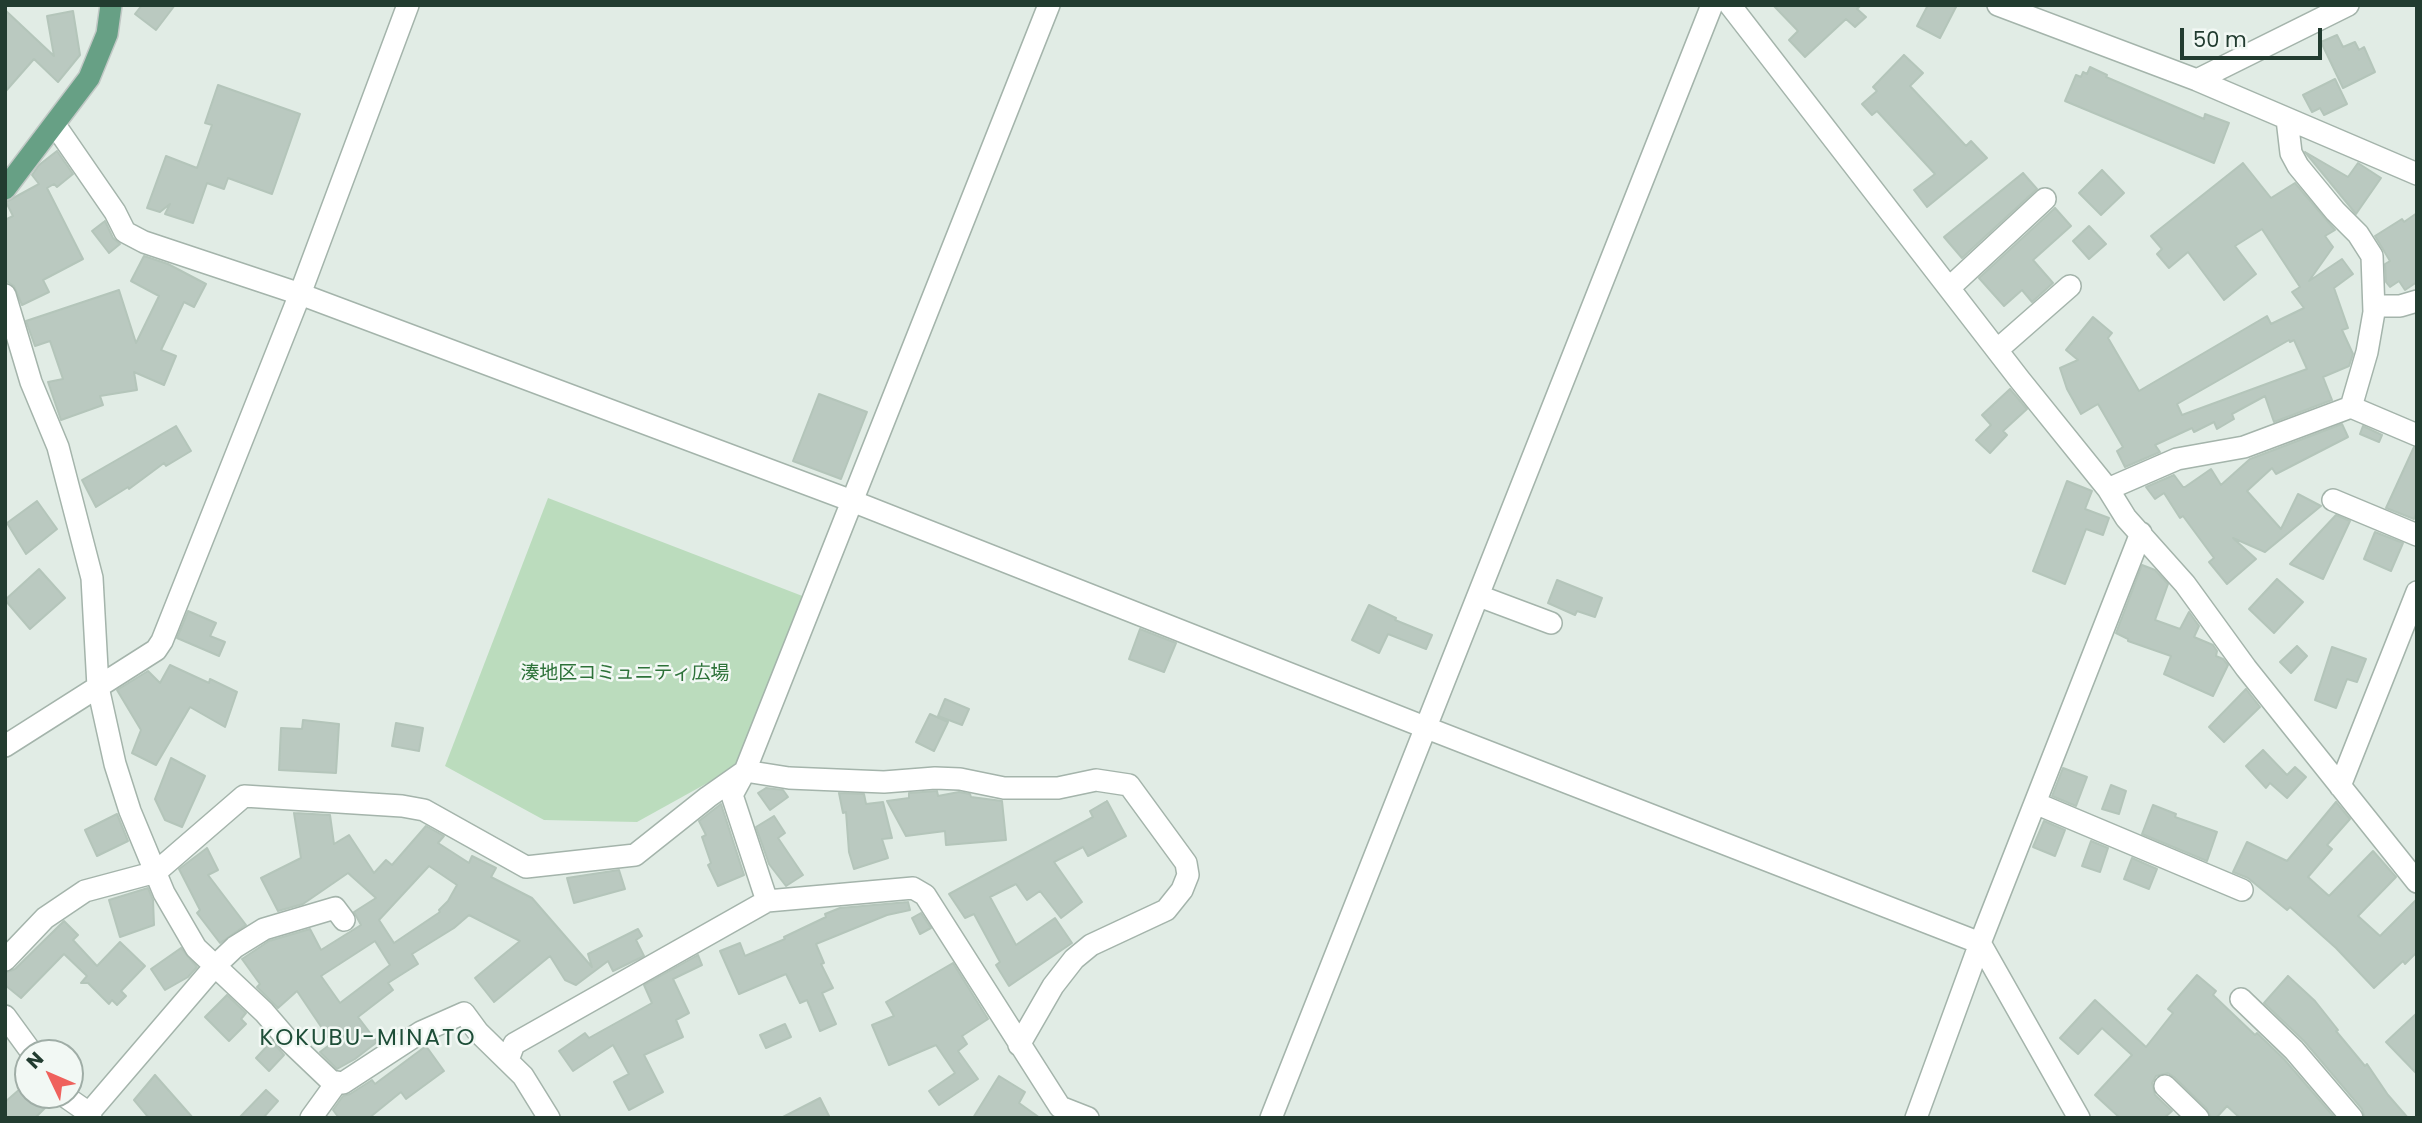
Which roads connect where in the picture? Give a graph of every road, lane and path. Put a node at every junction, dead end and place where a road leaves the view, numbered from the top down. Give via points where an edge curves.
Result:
1 (111, 5) edge
2 (408, 5) edge
3 (1049, 5) edge
4 (1712, 5) edge
5 (1730, 5) edge
6 (1998, 5) edge
7 (2348, 5) edge
8 (2197, 80) junction
9 (2287, 119) junction
10 (55, 125) junction
11 (2417, 174) edge
12 (5, 189) edge
13 (2045, 199) dead end
14 (2070, 286) dead end
15 (1949, 288) junction
16 (300, 294) junction
17 (5, 295) edge
18 (2417, 302) edge
19 (2374, 306) junction
20 (1997, 350) junction
21 (2351, 407) junction
22 (2417, 435) edge
23 (2108, 489) junction
24 (2333, 500) dead end
25 (852, 501) junction
26 (2141, 533) junction
27 (2417, 535) edge
28 (2417, 592) edge
29 (1479, 596) junction
30 (1551, 623) dead end
31 (2408, 638) edge
32 (98, 687) junction
33 (1427, 728) junction
34 (5, 746) edge
35 (746, 771) junction
36 (2340, 786) junction
37 (2035, 803) junction
38 (156, 872) junction
39 (2417, 882) edge
40 (2242, 890) dead end
41 (766, 901) junction
42 (344, 920) dead end
43 (1980, 943) junction
44 (5, 960) edge
45 (215, 966) junction
46 (2241, 999) dead end
47 (5, 1016) edge
48 (22, 1039) edge
49 (1019, 1045) junction
50 (508, 1060) junction
51 (337, 1082) junction
52 (2165, 1086) dead end
53 (90, 1115) edge
54 (311, 1118) edge
55 (549, 1118) edge
56 (1088, 1118) edge
57 (1271, 1118) edge
58 (1916, 1118) edge
59 (2079, 1118) edge
60 (2197, 1118) edge
61 (2352, 1118) edge

1 - 10 main road via 107,34 89,78
2 - 16 street
3 - 25 street
4 - 29 street
5 - 15 street
6 - 8 street
7 - 8 street
8 - 9 street
9 - 11 street
9 - 19 street via 2291,153 2298,166 2369,249 2374,265
10 - 12 main road
10 - 16 street via 125,232
13 - 15 street
14 - 20 street
15 - 20 street
16 - 25 street
16 - 32 street via 162,640 156,650
17 - 32 street via 31,382 58,447 92,579
18 - 19 street
19 - 21 street
20 - 23 street
21 - 22 street
21 - 23 street via 2244,447 2177,459
23 - 26 street
24 - 27 street
25 - 33 street
25 - 35 street
26 - 36 street
26 - 37 street
28 - 31 street
29 - 30 street
29 - 33 street
31 - 36 street
32 - 34 street
32 - 38 street via 115,764
33 - 43 street
33 - 57 street
35 - 38 street via 635,855 526,867 424,810 244,796
35 - 41 street via 732,795
35 - 49 street via 789,778 884,782 960,779 1003,788 1058,788 1096,780 1129,785 1186,863 1188,875 1166,910 1091,945 1074,959
36 - 39 street
37 - 40 street
37 - 43 street
38 - 44 street via 85,891 46,918
38 - 45 street via 196,948
41 - 49 street via 913,888 925,895
41 - 50 street via 514,1044
42 - 45 street via 335,908 264,929
43 - 58 street
43 - 59 street
45 - 51 street via 306,1058
45 - 53 street
46 - 61 street via 2294,1050
47 - 48 street
49 - 56 street via 1060,1107
50 - 51 street via 464,1013 421,1032 343,1083
50 - 55 street
51 - 54 street
52 - 60 street

